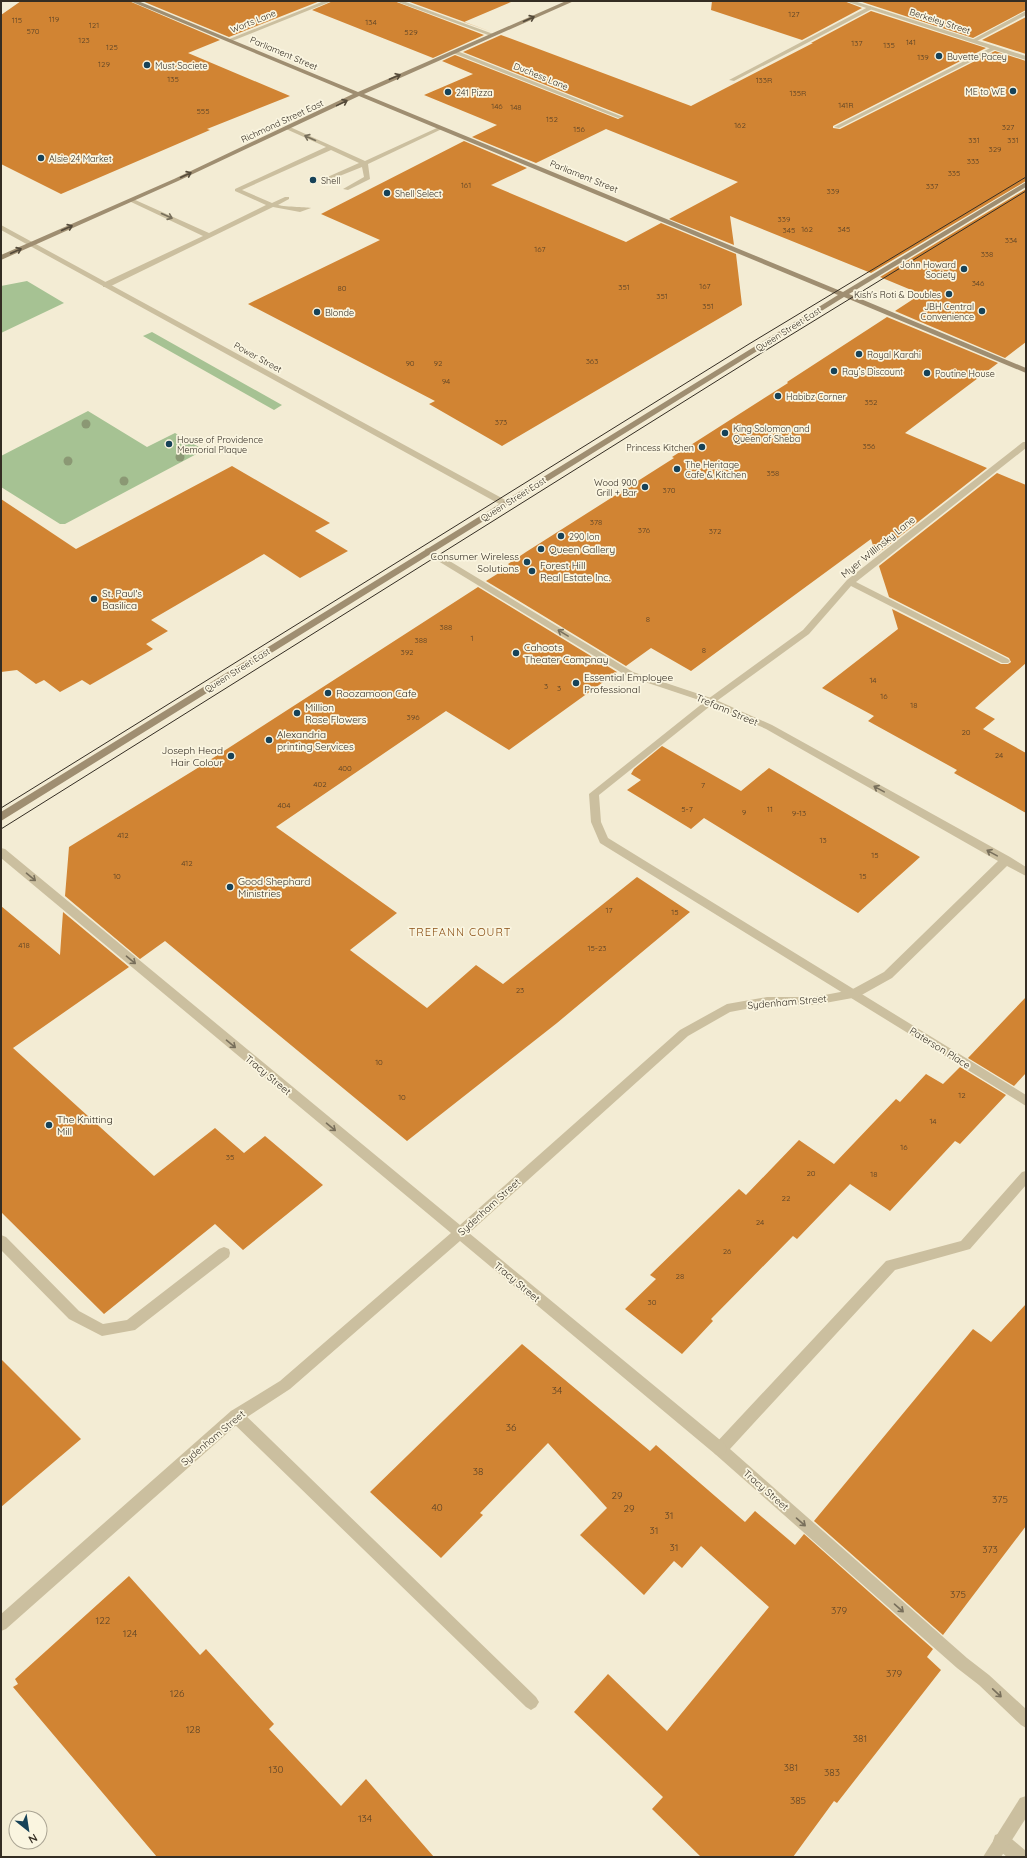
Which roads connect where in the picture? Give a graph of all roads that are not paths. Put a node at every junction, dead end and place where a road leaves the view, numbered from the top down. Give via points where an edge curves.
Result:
1 (134, 1) edge
2 (329, 1) edge
3 (398, 1) edge
4 (571, 1) edge
5 (848, 1) edge
6 (870, 8) junction
7 (1026, 13) edge
8 (493, 35) junction
9 (230, 40) junction
10 (973, 41) junction
11 (994, 48) junction
12 (455, 52) junction
13 (1026, 58) edge
14 (732, 80) dead end
15 (360, 94) junction
16 (620, 117) dead end
17 (838, 127) dead end
18 (288, 128) junction
19 (441, 128) junction
20 (332, 147) junction
21 (365, 162) junction
22 (325, 180) dead end
23 (1026, 184) edge
24 (346, 190) dead end
25 (287, 198) dead end
26 (132, 200) junction
27 (271, 206) junction
28 (308, 208) dead end
29 (1, 227) edge
30 (210, 236) junction
31 (32, 244) junction
32 (1, 258) edge
33 (106, 285) junction
34 (844, 294) junction
35 (1026, 371) edge
36 (1026, 444) edge
37 (506, 504) junction
38 (428, 551) junction
39 (850, 582) junction
40 (1005, 661) dead end
41 (711, 701) junction
42 (1, 817) edge
43 (1, 852) edge
44 (1006, 860) junction
45 (1026, 872) edge
46 (854, 994) junction
47 (1026, 1101) edge
48 (1026, 1176) edge
49 (460, 1234) junction
50 (1, 1241) edge
51 (224, 1253) dead end
52 (236, 1416) junction
53 (720, 1449) junction
54 (1, 1624) edge
55 (531, 1702) dead end
56 (1026, 1720) edge
57 (1026, 1804) edge
58 (1001, 1841) junction
59 (990, 1857) edge
60 (1020, 1857) edge

1 - 9 main road, Parliament Street
2 - 9 street, Worts Lane
3 - 8 street
8 -> 4 main road, Richmond Street East
5 - 6 street, Berkeley Street
6 - 10 street, Berkeley Street
6 - 14 street
7 - 10 street
8 - 12 main road, Richmond Street East
9 - 15 main road, Parliament Street
10 - 11 street, Berkeley Street
11 - 13 street, Berkeley Street
11 - 17 street
15 -> 12 main road, Richmond Street East
12 - 16 street, Duchess Lane
18 -> 15 main road, Richmond Street East
15 - 19 main road, Parliament Street
20 -> 18 street
26 -> 18 main road, Richmond Street East
19 - 21 street
19 - 34 main road, Parliament Street
20 - 21 street
20 - 27 street via 236,190
21 - 22 street
21 - 24 street via 368,178
23 - 34 main road, Queen Street East
25 - 27 street
26 -> 30 street
31 -> 26 main road, Richmond Street East
27 - 28 street via 302,210
27 - 30 street
29 - 31 street, Power Street
30 - 33 street
32 -> 31 main road, Richmond Street East
31 - 33 street, Power Street
33 - 37 street, Power Street
34 - 35 main road, Parliament Street
34 - 37 main road, Queen Street East
36 - 39 street, Myer Willinsky Lane
37 - 38 main road, Queen Street East
41 -> 38 street, Trefann Street via 630,674
38 - 42 main road, Queen Street East
39 - 40 street
39 - 41 street, Myer Willinsky Lane via 806,632
44 -> 41 street, Trefann Street via 769,727
41 - 46 street, Myer Willinsky Lane via 594,794 596,822 604,840
43 -> 49 street, Tracy Street
44 - 45 street, Trefann Street
44 - 46 street, Sydenham Street via 888,975
46 - 47 street, Paterson Place
46 - 49 street, Sydenham Street via 814,1001 766,1001 727,1008 684,1033
48 - 53 street via 965,1245 891,1265
49 - 52 street, Sydenham Street via 285,1385
49 - 53 street, Tracy Street
50 - 51 street via 74,1315 102,1330 130,1326
52 - 54 street, Sydenham Street
52 - 55 street
53 -> 56 street, Tracy Street via 984,1680
57 - 58 street
58 - 59 street
58 - 60 street

